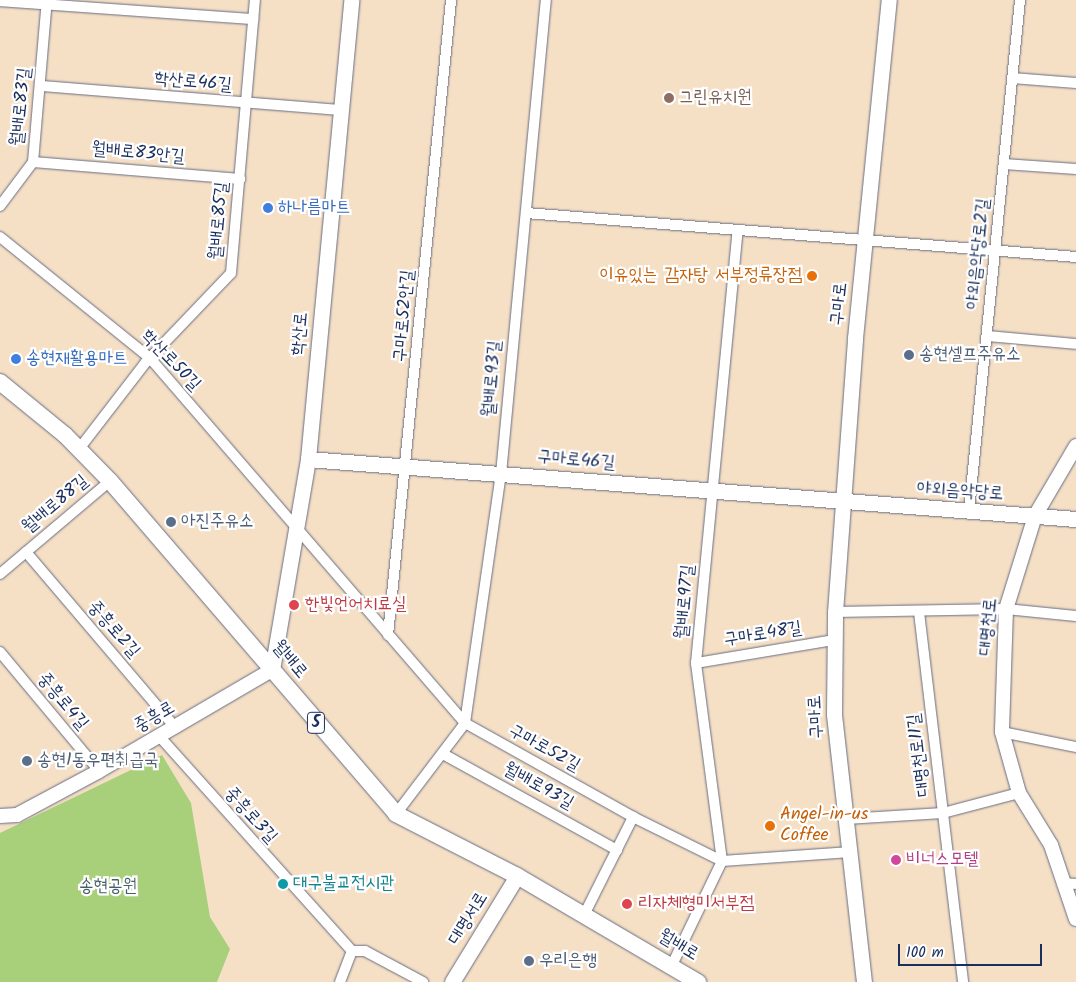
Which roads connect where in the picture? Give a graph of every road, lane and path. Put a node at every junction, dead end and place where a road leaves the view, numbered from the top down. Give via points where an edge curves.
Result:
1 (255, 0) edge
2 (351, 0) edge
3 (451, 0) edge
4 (546, 0) edge
5 (889, 0) edge
6 (1020, 0) edge
7 (0, 1) edge
8 (46, 2) edge
9 (253, 19) junction
10 (1012, 78) junction
11 (1076, 83) edge
12 (42, 86) junction
13 (246, 104) junction
14 (341, 110) junction
15 (33, 162) junction
16 (1004, 164) junction
17 (1076, 170) edge
18 (240, 179) junction
19 (0, 206) edge
20 (526, 213) junction
21 (738, 230) junction
22 (0, 237) edge
23 (866, 238) junction
24 (996, 250) junction
25 (1076, 257) edge
26 (987, 336) junction
27 (1076, 344) edge
28 (150, 358) junction
29 (0, 382) edge
30 (1076, 446) edge
31 (80, 449) junction
32 (308, 459) junction
33 (407, 467) junction
34 (501, 474) junction
35 (110, 481) junction
36 (712, 491) junction
37 (841, 501) junction
38 (969, 511) junction
39 (1035, 516) junction
40 (1076, 520) edge
41 (296, 528) junction
42 (26, 552) junction
43 (0, 574) edge
44 (1006, 609) junction
45 (835, 612) junction
46 (919, 612) junction
47 (1076, 616) edge
48 (388, 635) junction
49 (834, 640) junction
50 (0, 652) edge
51 (696, 663) junction
52 (272, 670) junction
53 (465, 723) junction
54 (176, 728) junction
55 (1002, 732) junction
56 (160, 737) junction
57 (1076, 747) edge
58 (443, 754) junction
59 (98, 771) junction
60 (1019, 793) junction
61 (943, 813) junction
62 (396, 814) junction
63 (0, 816) edge
64 (633, 817) junction
65 (846, 819) junction
66 (617, 850) junction
67 (851, 852) junction
68 (722, 861) junction
69 (517, 876) junction
70 (1062, 882) junction
71 (1076, 884) edge
72 (584, 915) junction
73 (1076, 919) edge
74 (352, 951) junction
75 (672, 965) junction
76 (340, 982) edge
77 (423, 982) edge
78 (452, 982) edge
79 (698, 982) edge
80 (864, 982) edge
81 (963, 982) edge

1 - 9 street, 월배로85길
2 - 14 main road, 학산로
3 - 33 street, 구마로52안길
4 - 20 street, 월배로93길
5 - 23 main road, 구마로
6 - 10 street, 야외음악당로2길
7 - 8 street
8 - 9 street
8 - 12 street, 월배로83길
9 - 13 street, 월배로85길
10 - 11 street
10 - 16 street, 야외음악당로2길
12 - 13 street, 학산로46길
12 - 15 street, 월배로83길
13 - 14 street, 학산로46길
13 - 18 street, 월배로85길
14 - 32 main road, 학산로
15 - 18 street, 월배로83안길
15 - 19 street, 월배로83길
16 - 17 street
16 - 24 street, 야외음악당로2길
18 - 28 street, 월배로85길 via 232,273
20 - 21 street
20 - 34 street, 월배로93길
21 - 23 street
21 - 36 street, 월배로97길
22 - 28 street, 학산로50길
23 - 24 street
23 - 37 main road, 구마로
24 - 25 street
24 - 26 street, 야외음악당로2길
26 - 27 street
26 - 38 street, 야외음악당로2길
28 - 31 street, 월배로85길
28 - 41 street, 학산로50길
29 - 31 main road, 월배로 / 5
30 - 39 street, 대명천로
31 - 35 main road, 월배로 / 5
32 - 33 main road, 구마로46길
32 - 41 main road, 학산로
33 - 34 main road, 구마로46길
33 - 48 street, 구마로52안길
34 - 36 main road, 구마로46길
34 - 53 street, 월배로93길
35 - 42 street, 월배로88길
35 - 52 main road, 월배로 / 5
36 - 37 main road, 구마로46길
36 - 51 street, 월배로97길
37 - 38 main road, 야외음악당로
37 - 45 main road, 구마로
38 - 39 main road, 야외음악당로
39 - 40 main road, 야외음악당로
39 - 44 street, 대명천로
41 - 48 street, 구마로52길
41 - 52 main road, 학산로
42 - 43 street, 월배로88길
42 - 54 street, 중흥로2길
44 - 46 street
44 - 47 street
44 - 55 street, 대명천로
45 - 46 street
45 - 49 main road, 구마로
46 - 61 street, 대명천로11길
48 - 53 street, 구마로52길
49 - 51 street, 구마로48길
49 - 65 main road, 구마로 via 834,714
50 - 59 street, 중흥로4길
51 - 68 street, 월배로97길
52 - 54 street, 중흥로
52 - 62 main road, 월배로 / 5
53 - 58 street, 월배로93길
53 - 64 street, 구마로52길
54 - 56 street, 중흥로
55 - 57 street
55 - 60 street, 대명천로
56 - 59 street, 중흥로
56 - 74 street, 중흥로3길
58 - 62 street, 월배로93길
58 - 66 street, 월배로93길
59 - 63 street, 중흥로 via 17,815
60 - 61 street
60 - 70 street, 대명천로 via 1051,845
61 - 65 street
61 - 81 street, 대명천로11길
62 - 69 main road, 월배로 / 5
64 - 66 street
64 - 68 street, 구마로52길
65 - 67 main road, 구마로
66 - 72 street
67 - 68 street
67 - 80 main road, 구마로
68 - 75 street
69 - 72 main road, 월배로 / 5
69 - 78 main road, 대명서로
70 - 71 street
70 - 73 street, 대명천로
72 - 75 main road, 월배로 / 5
74 - 76 street
74 - 77 street via 365,951
75 - 79 main road, 월배로 / 5

